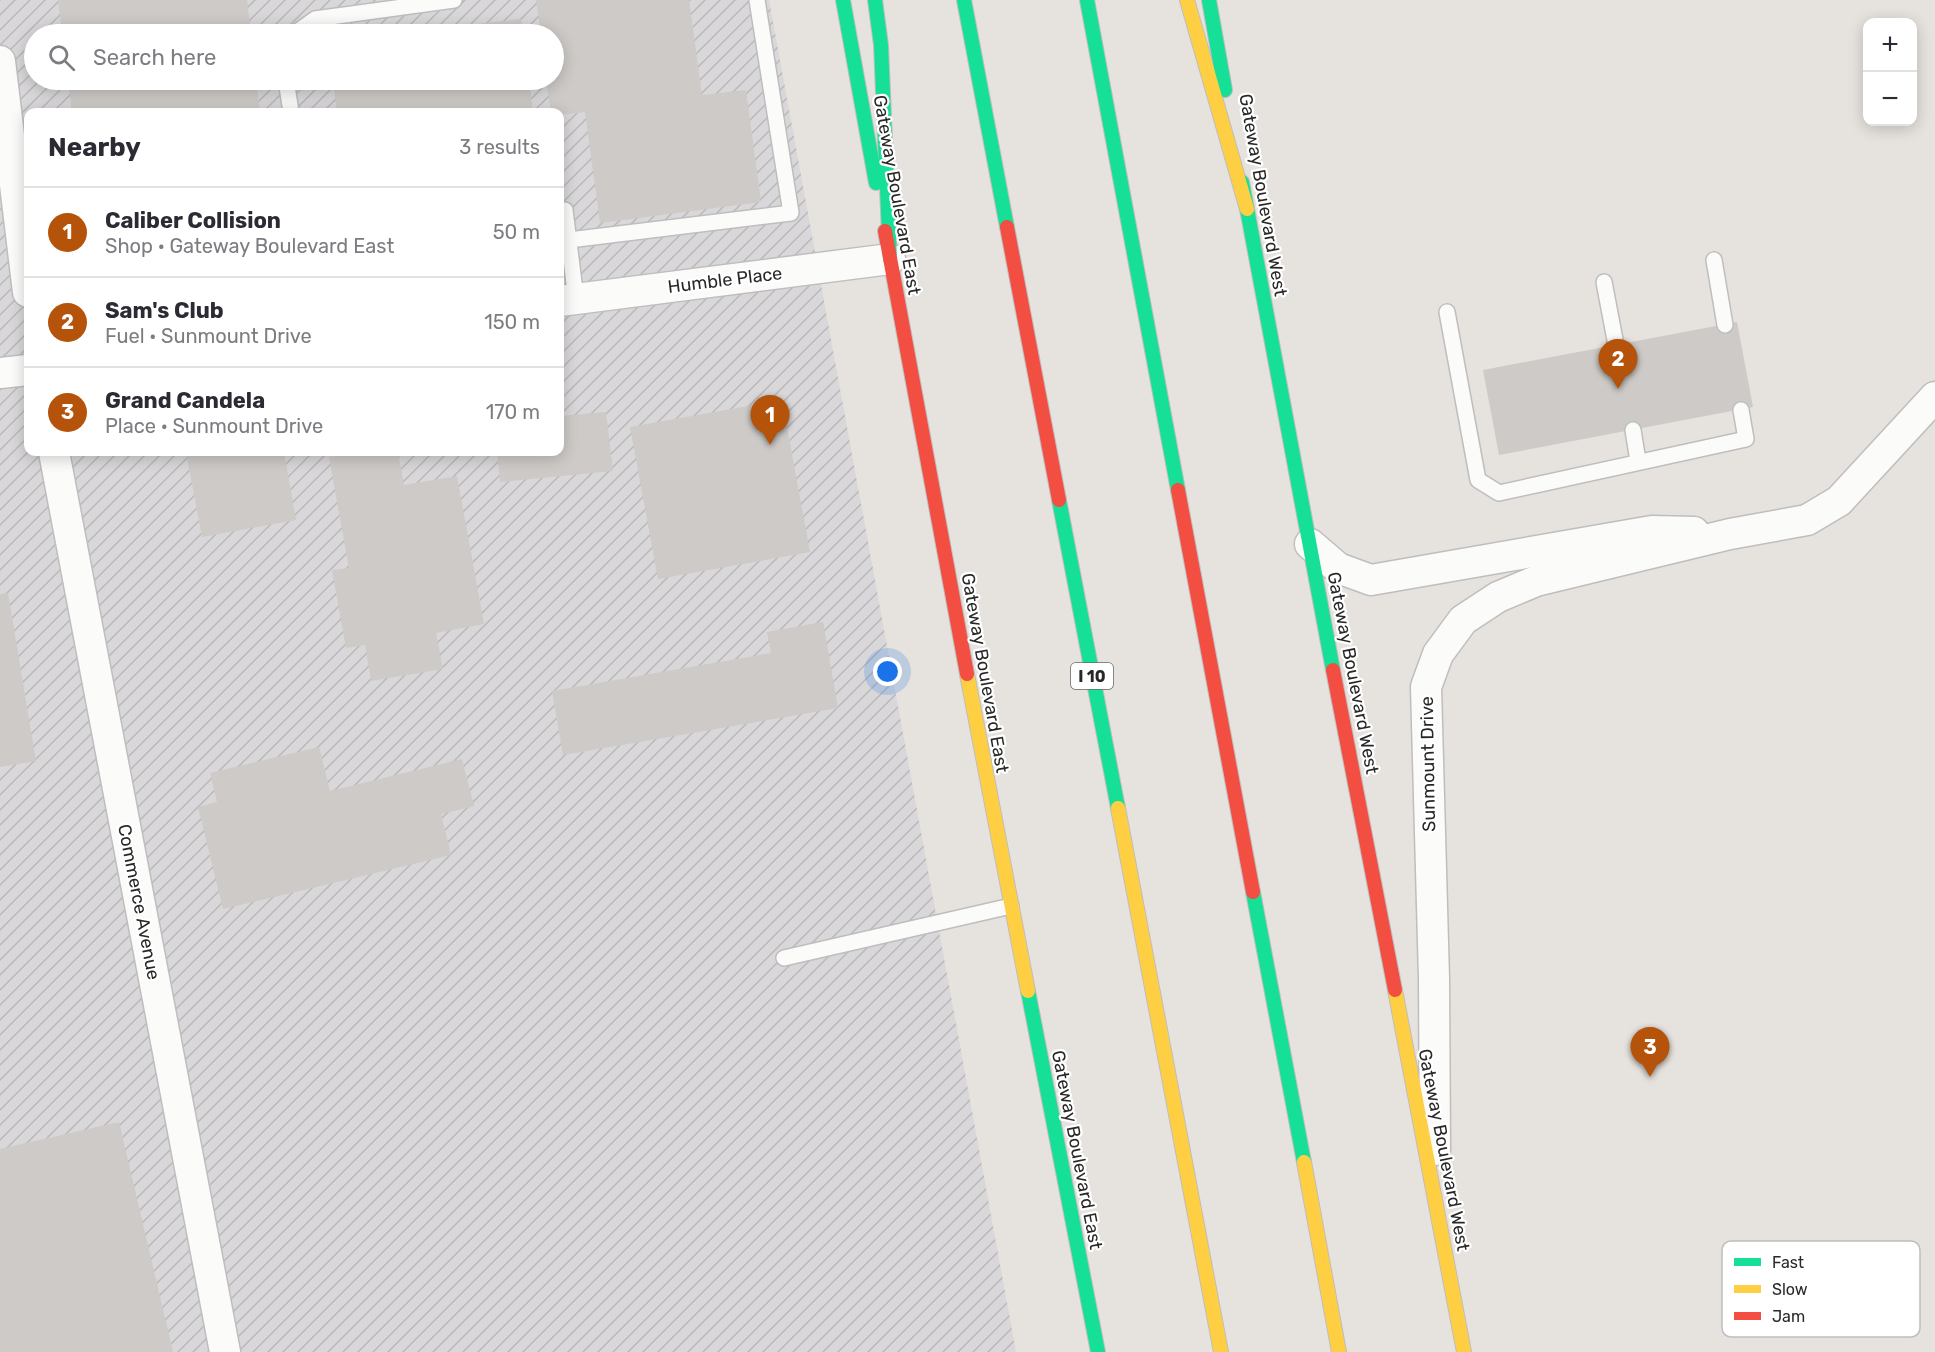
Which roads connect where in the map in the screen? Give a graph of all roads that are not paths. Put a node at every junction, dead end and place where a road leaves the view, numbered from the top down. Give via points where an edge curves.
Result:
1 (454, 0) edge
2 (757, 0) edge
3 (843, 0) edge
4 (875, 0) edge
5 (963, 0) edge
6 (1087, 0) edge
7 (1187, 0) edge
8 (1209, 0) edge
9 (308, 24) edge
10 (0, 61) edge
11 (288, 90) edge
12 (290, 108) edge
13 (1247, 209) junction
14 (24, 210) edge
15 (564, 210) edge
16 (569, 240) junction
17 (890, 259) junction
18 (1714, 260) dead end
19 (1604, 282) dead end
20 (568, 300) edge
21 (1447, 312) dead end
22 (1725, 325) dead end
23 (1616, 345) dead end
24 (24, 370) edge
25 (0, 373) edge
26 (1935, 397) edge
27 (1741, 410) dead end
28 (1633, 430) dead end
29 (55, 456) edge
30 (1638, 461) junction
31 (1730, 534) junction
32 (1310, 544) junction
33 (1011, 906) junction
34 (784, 958) dead end
35 (1435, 1201) junction
36 (225, 1352) edge
37 (1098, 1352) edge
38 (1221, 1352) edge
39 (1339, 1352) edge
40 (1464, 1352) edge

1 - 9 lane via 315,19
2 - 16 lane via 791,213
3 - 17 main road, Gateway Boulevard East
4 - 17 main road via 881,45
5 - 38 main road, I 10
6 - 39 main road
7 - 13 main road
8 - 13 main road, Gateway Boulevard West
10 - 14 street
11 - 12 lane
13 - 32 main road, Gateway Boulevard West
15 - 16 lane
16 - 20 lane
17 - 20 street, Humble Place
17 - 33 main road, Gateway Boulevard East
18 - 22 lane
19 - 23 lane
21 - 30 lane via 1478,480 1499,493
24 - 25 street
26 - 31 street, Sunmount Drive via 1839,501 1807,520
27 - 30 lane via 1746,439
28 - 30 lane
29 - 36 street, Commerce Avenue
31 - 32 street, Sunmount Drive via 1652,531 1371,580 1338,568
31 - 35 street, Sunmount Drive via 1536,581 1498,597 1463,620 1438,654 1426,687
32 - 35 main road, Gateway Boulevard West
33 - 34 lane
33 - 37 main road, Gateway Boulevard East
35 - 40 main road, Gateway Boulevard West

